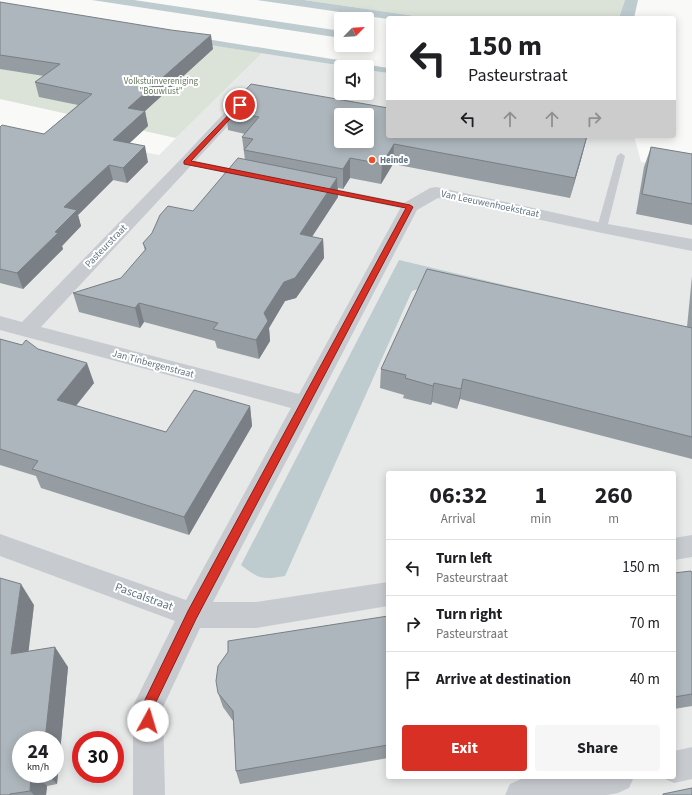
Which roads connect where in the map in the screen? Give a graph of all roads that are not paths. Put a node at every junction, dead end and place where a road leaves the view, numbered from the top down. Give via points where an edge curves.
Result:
1 (250, 93) edge
2 (621, 156) dead end
3 (187, 162) junction
4 (256, 176) edge
5 (310, 187) edge
6 (410, 207) junction
7 (602, 228) junction
8 (692, 245) edge
9 (0, 323) edge
10 (26, 330) junction
11 (305, 404) junction
12 (0, 545) edge
13 (692, 546) edge
14 (676, 549) edge
15 (386, 594) edge
16 (192, 615) junction
17 (692, 763) edge
18 (676, 766) edge
19 (607, 779) edge
20 (149, 795) edge
21 (521, 795) edge

1 - 3 street, Pasteurstraat
2 - 7 lane
3 - 4 lane
3 - 10 street, Pasteurstraat
5 - 6 lane
6 - 7 street, Van Leeuwenhoekstraat via 436,192
6 - 11 street
7 - 8 street, Van Leeuwenhoekstraat
9 - 10 street, Jan Tinbergenstraat
10 - 11 street, Jan Tinbergenstraat
11 - 16 street
12 - 16 street, Pascalstraat
13 - 14 street
15 - 16 street, Pascalstraat via 256,615
16 - 20 street via 148,706
17 - 18 street
19 - 21 street

